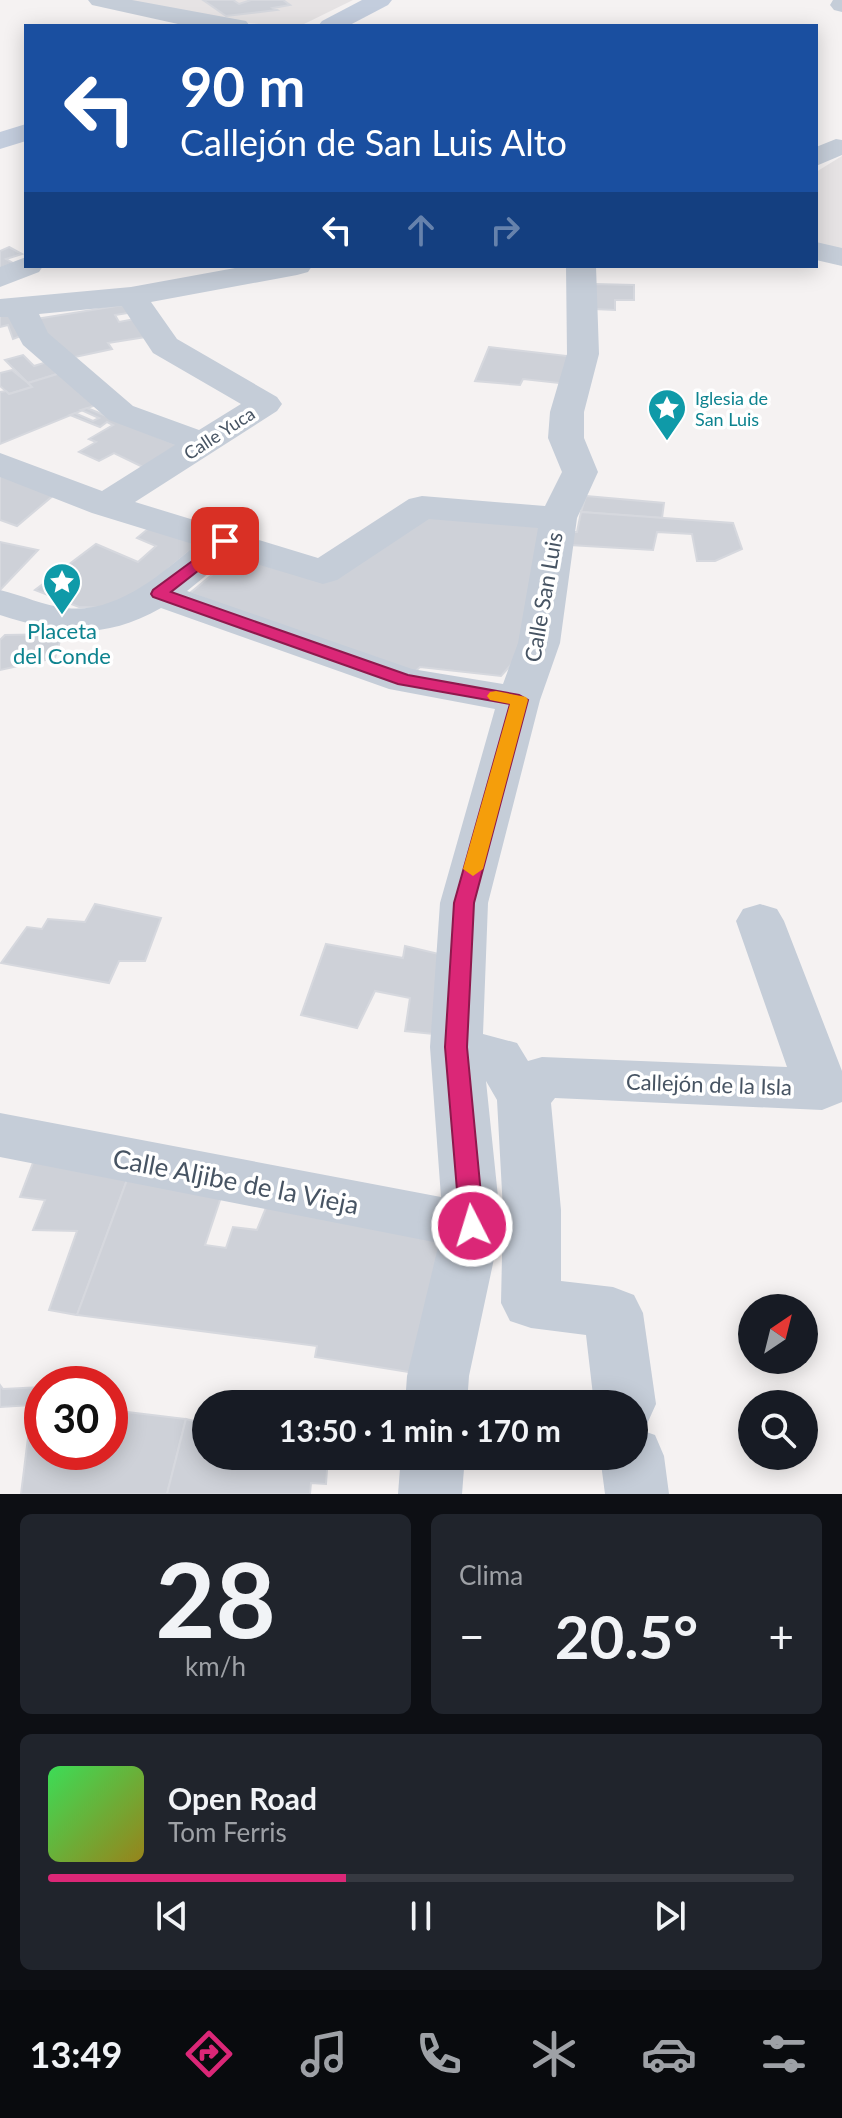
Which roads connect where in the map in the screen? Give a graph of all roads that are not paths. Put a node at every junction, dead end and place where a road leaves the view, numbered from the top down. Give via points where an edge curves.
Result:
1 (100, 0) edge
2 (380, 0) edge
3 (220, 24) edge
4 (334, 24) edge
5 (24, 133) edge
6 (0, 141) edge
7 (818, 251) edge
8 (842, 257) edge
9 (24, 268) edge
10 (286, 268) edge
11 (581, 268) edge
12 (0, 278) edge
13 (131, 296) junction
14 (10, 308) edge
15 (203, 444) junction
16 (0, 464) edge
17 (105, 505) junction
18 (558, 518) junction
19 (225, 541) junction
20 (159, 594) junction
21 (17, 614) edge
22 (519, 700) junction
23 (760, 921) dead end
24 (456, 1047) junction
25 (524, 1098) junction
26 (0, 1135) edge
27 (472, 1226) junction
28 (437, 1390) edge
29 (623, 1390) edge
30 (432, 1470) edge
31 (634, 1470) edge
32 (430, 1494) edge
33 (637, 1494) edge

1 - 3 street
2 - 4 main road
5 - 6 main road
7 - 8 street
9 - 12 street
10 - 13 street
11 - 18 street, Calle San Luis via 583,354 567,412 566,438 580,472
13 - 14 street
13 - 15 street, Calle Yuca via 165,346 265,404
14 - 15 street via 34,338 121,413
15 - 17 street, Calle Yuca
16 - 17 street
17 - 19 street
18 - 19 street via 422,507 323,572
18 - 22 street, Calle San Luis via 539,643
19 - 20 street
20 - 21 street via 122,613 71,621
20 - 22 street via 404,680
22 - 24 street, Calle San Luis via 464,903
23 - 25 street, Callejón de la Isla via 822,1089 542,1077
24 - 25 street via 498,1057
24 - 27 street, Calle San Luis
25 - 29 street via 532,1210 531,1303 613,1313
26 - 27 street, Calle Aljibe de la Vieja
27 - 28 street, Calle San Luis
30 - 32 street
31 - 33 street

